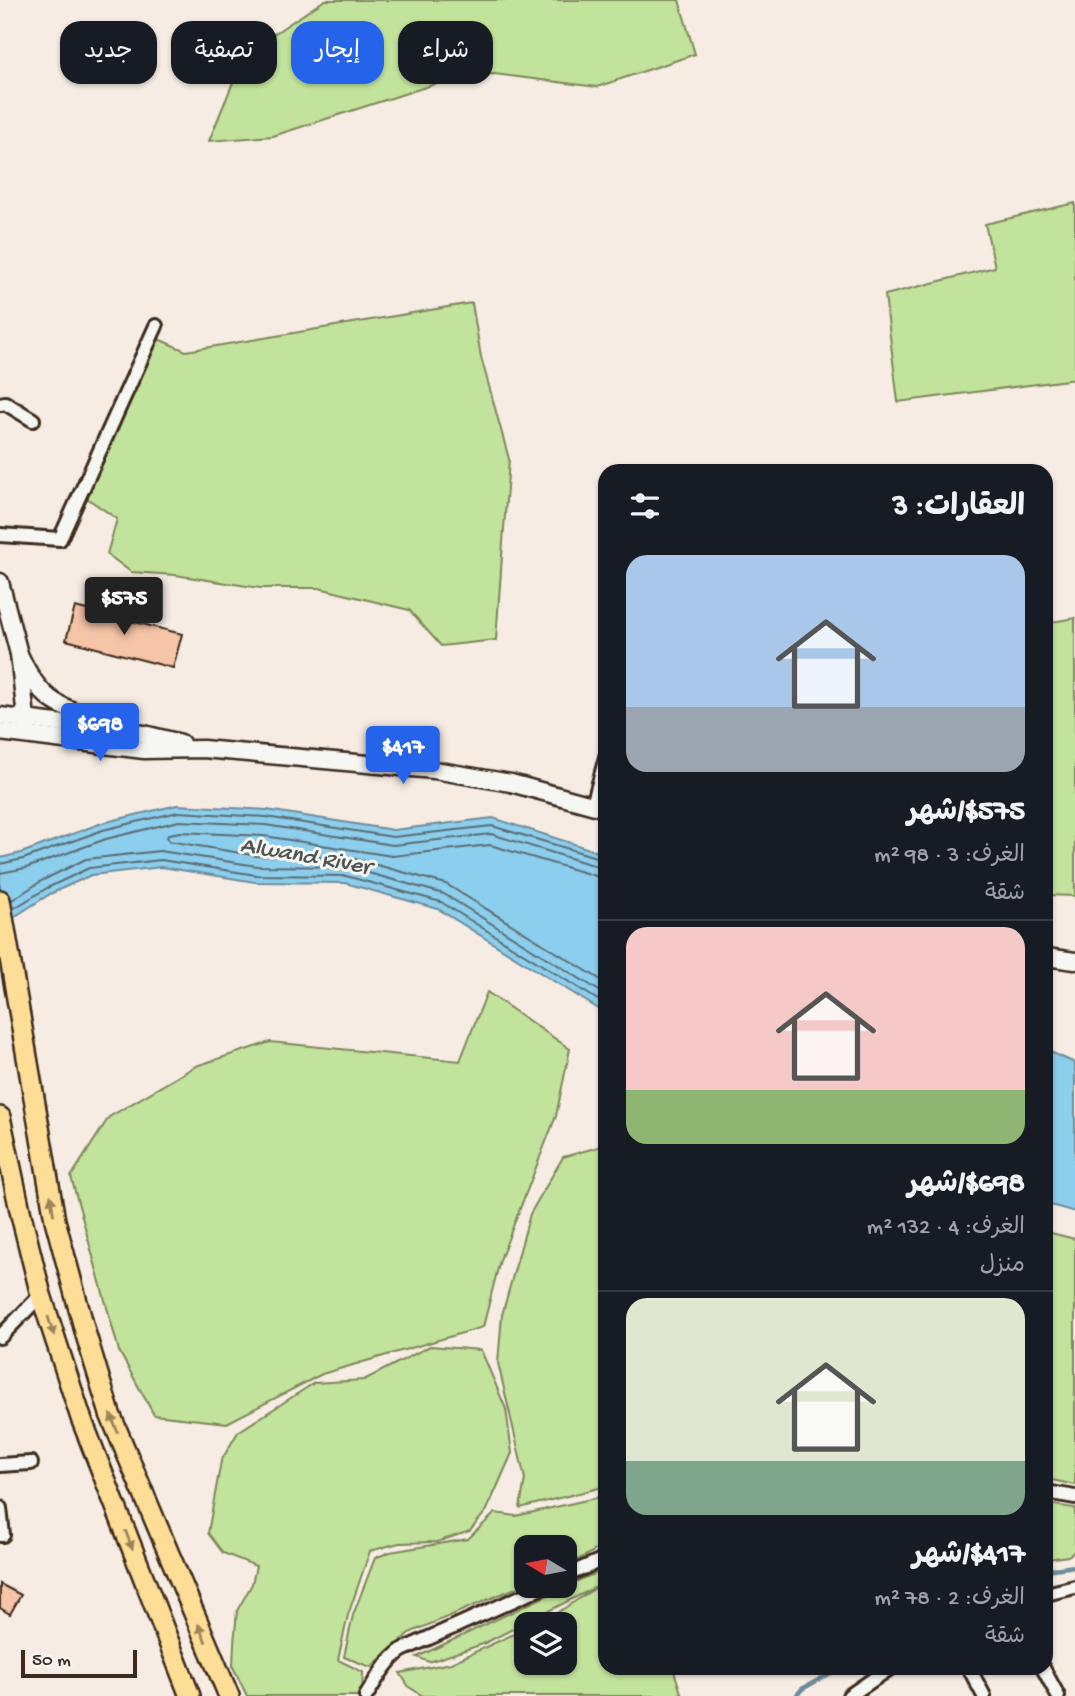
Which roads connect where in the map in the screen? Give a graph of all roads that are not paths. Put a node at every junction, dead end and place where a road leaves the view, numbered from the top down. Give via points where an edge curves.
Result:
1 (156, 326) dead end
2 (0, 404) edge
3 (33, 420) dead end
4 (0, 535) edge
5 (0, 582) edge
6 (19, 654) junction
7 (0, 716) edge
8 (27, 719) junction
9 (0, 732) edge
10 (144, 734) junction
11 (27, 736) junction
12 (203, 749) junction
13 (598, 807) edge
14 (0, 901) edge
15 (1053, 958) edge
16 (1075, 961) edge
17 (0, 1117) edge
18 (41, 1295) junction
19 (0, 1337) edge
20 (31, 1463) dead end
21 (0, 1465) edge
22 (1053, 1493) edge
23 (1075, 1497) edge
24 (0, 1508) edge
25 (0, 1535) edge
26 (598, 1562) edge
27 (578, 1570) edge
28 (1075, 1587) edge
29 (1053, 1592) edge
30 (518, 1598) edge
31 (880, 1675) edge
32 (973, 1675) edge
33 (1048, 1675) edge
34 (190, 1696) edge
35 (229, 1696) edge
36 (366, 1696) edge
37 (849, 1696) edge
38 (984, 1696) edge
39 (1058, 1696) edge

1 - 4 street via 60,539
2 - 3 street
5 - 6 street
6 - 8 street
6 - 10 street via 33,682 49,699
7 - 8 street
8 - 10 street
8 - 11 street
9 - 11 street
10 - 12 street
11 - 12 street via 144,750
12 - 13 street via 434,770 511,783
35 -> 14 main road via 110,1414 86,1335 55,1220
15 - 16 street
17 - 18 main road
18 - 19 street
18 -> 34 main road via 81,1419
20 - 21 street
22 - 23 street
24 - 25 street via 4,1535
26 - 27 street
28 - 29 street
30 - 36 street via 402,1650 392,1657
31 - 37 street
32 - 38 street
33 - 39 street

